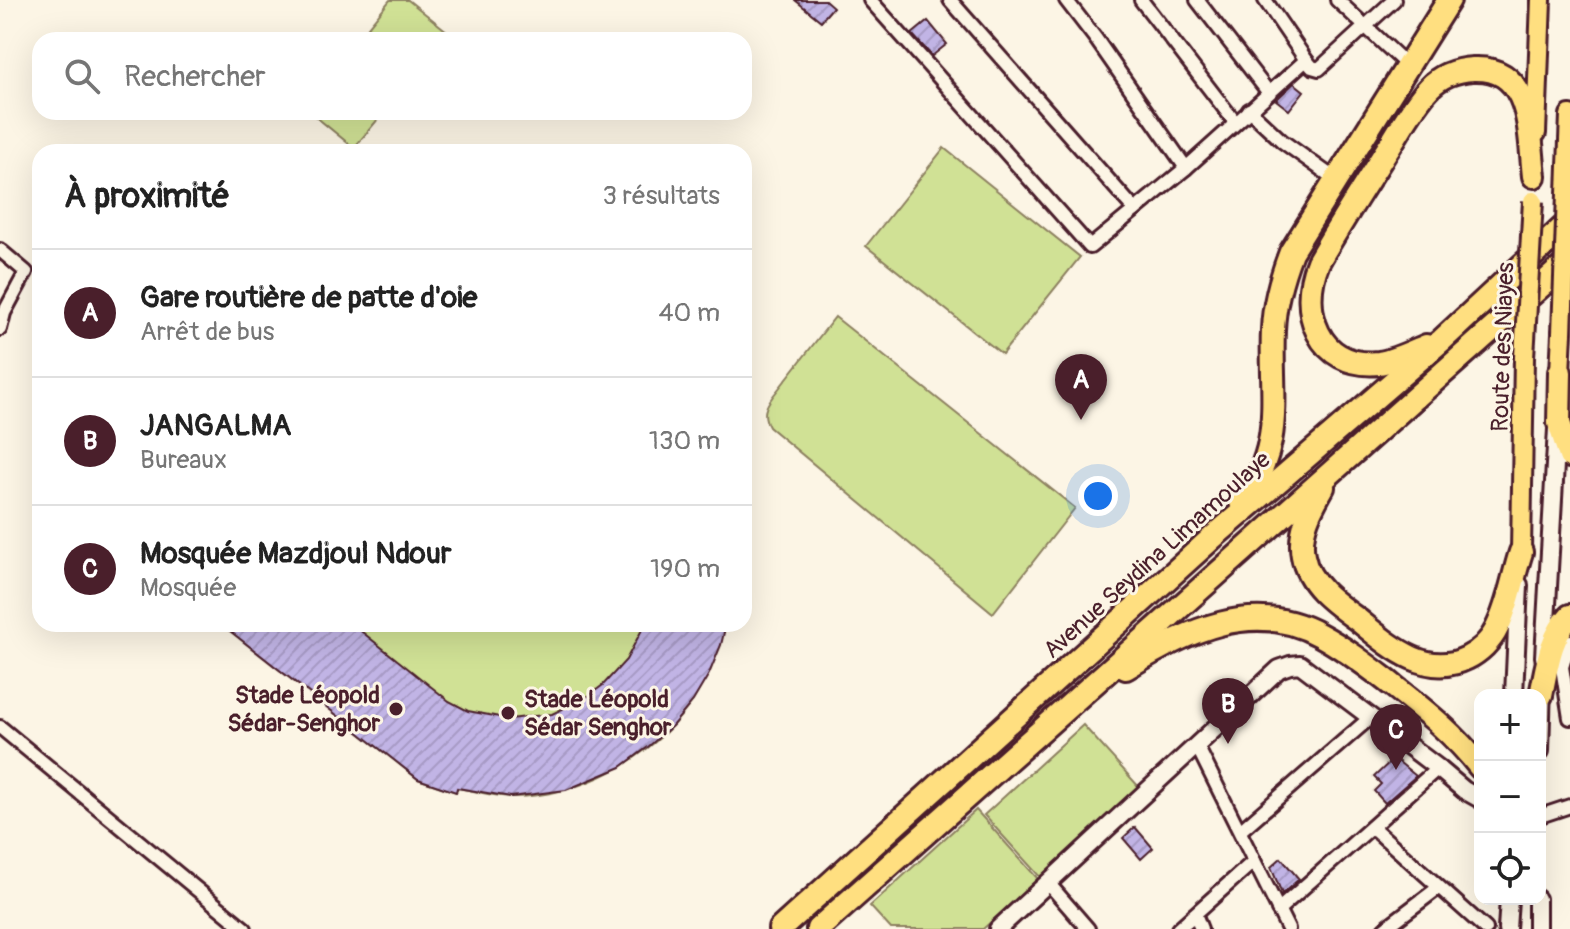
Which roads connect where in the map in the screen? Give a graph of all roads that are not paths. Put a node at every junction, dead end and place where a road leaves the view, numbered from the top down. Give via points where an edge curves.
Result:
1 (950, 0) edge
2 (1066, 0) edge
3 (1141, 0) edge
4 (1197, 0) edge
5 (1265, 0) edge
6 (1337, 0) edge
7 (1394, 0) edge
8 (1449, 0) edge
9 (1541, 0) edge
10 (876, 2) edge
11 (1365, 27) junction
12 (1306, 60) junction
13 (1407, 65) junction
14 (1269, 93) junction
15 (1249, 110) junction
16 (1570, 115) edge
17 (1235, 122) junction
18 (1568, 166) edge
19 (1186, 168) junction
20 (1534, 176) junction
21 (1335, 179) junction
22 (1135, 210) junction
23 (1570, 221) edge
24 (0, 250) edge
25 (1570, 260) edge
26 (1570, 276) edge
27 (1541, 285) junction
28 (0, 329) edge
29 (1442, 340) junction
30 (1560, 372) junction
31 (1570, 456) edge
32 (1333, 470) junction
33 (1211, 539) junction
34 (1521, 552) junction
35 (1570, 616) edge
36 (1570, 641) edge
37 (1566, 666) edge
38 (1514, 689) edge
39 (1541, 689) edge
40 (1542, 689) edge
41 (1078, 698) junction
42 (1371, 717) junction
43 (1570, 718) edge
44 (0, 727) edge
45 (1197, 746) junction
46 (1475, 761) edge
47 (1438, 768) junction
48 (1474, 796) edge
49 (1570, 806) edge
50 (1546, 814) edge
51 (1372, 827) junction
52 (1240, 831) junction
53 (1254, 861) junction
54 (1049, 884) junction
55 (1438, 888) junction
56 (1509, 905) edge
57 (1537, 905) edge
58 (1278, 910) junction
59 (1195, 914) junction
60 (245, 929) edge
61 (780, 929) edge
62 (818, 929) edge
63 (998, 929) edge
64 (1088, 929) edge
65 (1178, 929) edge
66 (1201, 929) edge
67 (1288, 929) edge
68 (1384, 929) edge
69 (1486, 929) edge
70 (1507, 929) edge
71 (1537, 929) edge

1 - 22 street
2 - 19 street
3 - 17 street
4 - 14 street
5 - 12 street
6 - 11 street
7 - 11 street
8 - 13 highway
9 - 20 main road, Route des Niayes
10 - 22 street via 1090,247
11 - 12 street via 1319,69
11 - 13 street
12 - 14 street
13 - 21 highway
14 - 15 street
15 - 17 street
15 - 21 street
16 - 18 main road
17 - 19 street
18 - 30 main road, bridge
19 - 22 street
20 - 29 highway via 1527,113 1515,86 1494,71 1448,74 1420,100 1318,262 1308,298 1310,316 1328,347 1358,362 1380,363
20 - 34 main road, Route des Niayes, bridge
21 - 33 highway via 1282,276 1273,332 1274,420 1265,463 1257,482
23 - 29 highway, Avenue Seydina Limamoulaye
24 - 28 street via 26,272
25 - 27 highway
26 - 27 highway
27 - 32 highway
29 - 33 highway, Avenue Seydina Limamoulaye
30 - 31 highway via 1559,423
30 - 39 street
32 - 34 highway via 1304,526 1306,568 1324,593 1413,659 1443,665 1475,654 1497,629
32 - 41 highway
33 - 61 highway, Avenue Seydina Limamoulaye
34 - 38 street, Route des Niayes
35 - 40 highway via 1557,634
36 - 37 street
37 - 43 street
41 - 46 highway via 1144,656 1205,627 1264,618 1318,633 1348,652 1444,726
41 - 62 highway
42 - 45 street via 1300,664 1290,665 1279,669
42 - 47 street
42 - 52 street
44 - 60 street
45 - 52 street
45 - 54 street
47 - 48 street
47 - 51 street
49 - 50 street
51 - 55 street
51 - 58 street
52 - 53 street
53 - 58 street
53 - 59 street
54 - 63 street
54 - 64 street
55 - 68 street
55 - 69 street
56 - 70 street
57 - 71 street
58 - 67 street
59 - 65 street
59 - 66 street

